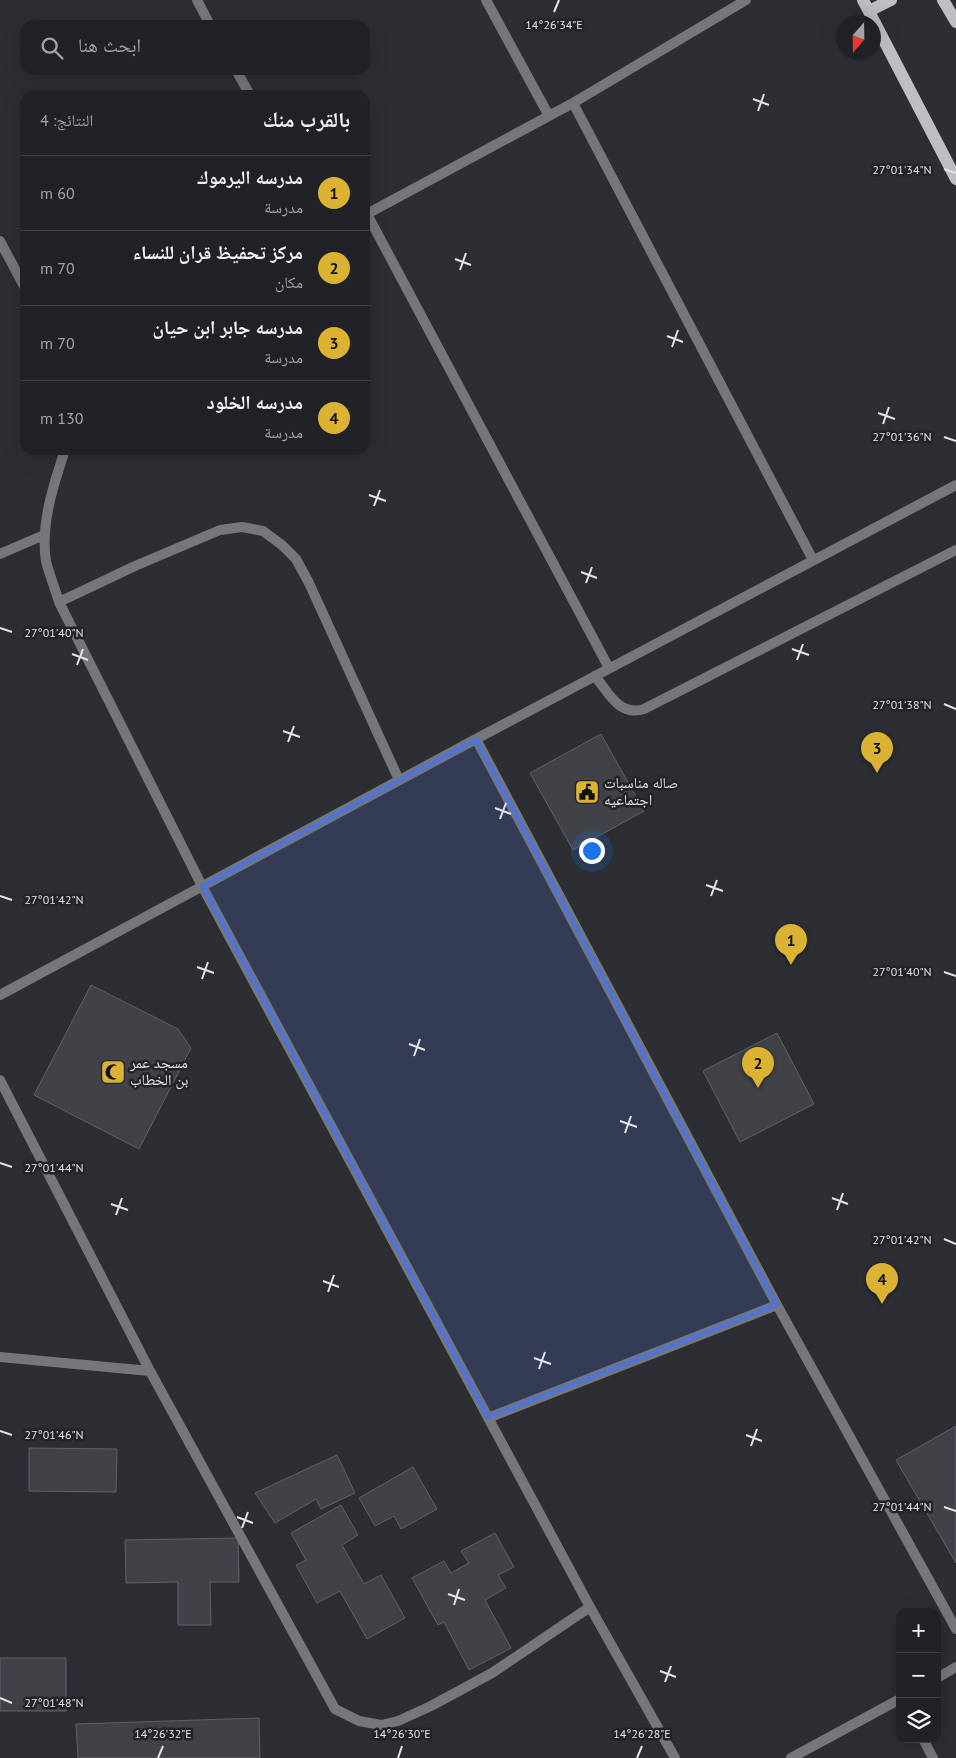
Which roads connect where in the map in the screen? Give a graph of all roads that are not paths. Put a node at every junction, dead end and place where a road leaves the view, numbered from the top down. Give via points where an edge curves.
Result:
1 (196, 0) edge
2 (486, 0) edge
3 (746, 0) edge
4 (890, 0) edge
5 (944, 0) edge
6 (866, 5) edge
7 (207, 20) edge
8 (956, 22) edge
9 (239, 75) edge
10 (247, 90) edge
11 (573, 103) junction
12 (548, 116) junction
13 (956, 179) edge
14 (370, 213) edge
15 (370, 222) edge
16 (0, 241) edge
17 (20, 279) edge
18 (63, 455) edge
19 (956, 485) edge
20 (44, 535) junction
21 (956, 550) edge
22 (0, 554) edge
23 (813, 560) junction
24 (59, 602) junction
25 (609, 668) junction
26 (595, 676) junction
27 (476, 739) junction
28 (399, 780) junction
29 (202, 886) junction
30 (0, 995) edge
31 (0, 1080) edge
32 (777, 1305) junction
33 (0, 1357) edge
34 (150, 1371) junction
35 (488, 1418) junction
36 (590, 1607) junction
37 (956, 1629) edge
38 (956, 1667) edge
39 (941, 1676) edge
40 (896, 1701) edge
41 (925, 1743) edge
42 (675, 1758) edge
43 (791, 1758) edge
44 (933, 1758) edge

1 - 7 street
2 - 12 street
3 - 11 street
4 - 6 main road
5 - 8 main road
6 - 13 main road
9 - 10 street
11 - 12 street
11 - 23 street
12 - 14 street
15 - 25 street
16 - 17 street
18 - 20 street
19 - 23 street
20 - 22 street
20 - 24 street via 46,561
21 - 26 street via 644,709 622,709
23 - 25 street
24 - 28 street via 220,530 242,527 263,531 296,559
24 - 29 street
25 - 26 street
26 - 27 street
27 - 28 street
27 - 32 street
28 - 29 street
29 - 30 street
29 - 35 street
31 - 34 street
32 - 35 street
32 - 37 street
33 - 34 street
34 - 36 street via 336,1709 359,1722 381,1725 431,1706 492,1673
35 - 36 street
36 - 42 street
38 - 39 street
40 - 43 street
41 - 44 street

